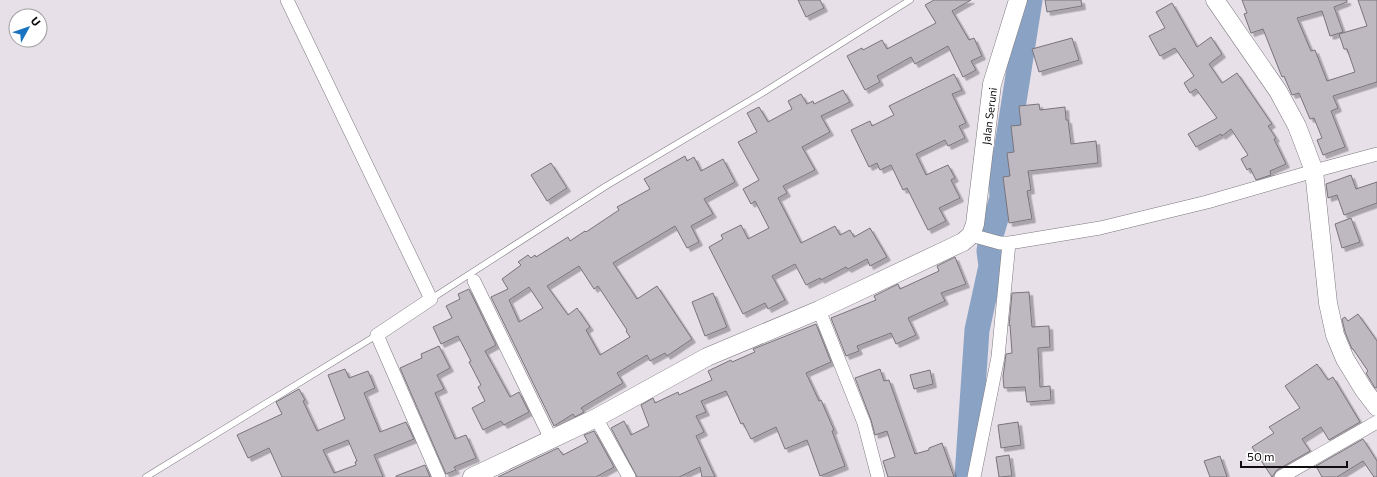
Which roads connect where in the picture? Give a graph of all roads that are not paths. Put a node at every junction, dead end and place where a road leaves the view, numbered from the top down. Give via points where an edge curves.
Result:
1 (287, 0) edge
2 (910, 0) edge
3 (1018, 0) edge
4 (1220, 1) edge
5 (1377, 154) edge
6 (1314, 171) junction
7 (977, 236) junction
8 (1005, 243) junction
9 (474, 281) dead end
10 (431, 299) junction
11 (819, 310) junction
12 (377, 335) junction
13 (1374, 399) edge
14 (596, 418) junction
15 (1377, 422) edge
16 (551, 439) junction
17 (146, 477) edge
18 (440, 477) edge
19 (472, 477) edge
20 (629, 477) edge
21 (878, 477) edge
22 (974, 477) edge
23 (1281, 477) edge

1 - 10 street
2 - 10 lane via 764,92 606,186
3 - 7 street, Jalan Seruni via 992,84 975,224
4 - 6 street via 1278,91 1297,126
5 - 6 street
6 - 8 street via 1207,202 1100,228
6 - 13 street via 1328,303 1335,335 1345,359
7 - 8 street
7 - 11 street
8 - 22 street via 998,357
9 - 16 street
10 - 12 street
11 - 14 street via 707,357
11 - 21 street via 864,423
12 - 17 lane
12 - 18 street
14 - 16 street
14 - 20 street
15 - 23 street
16 - 19 street

